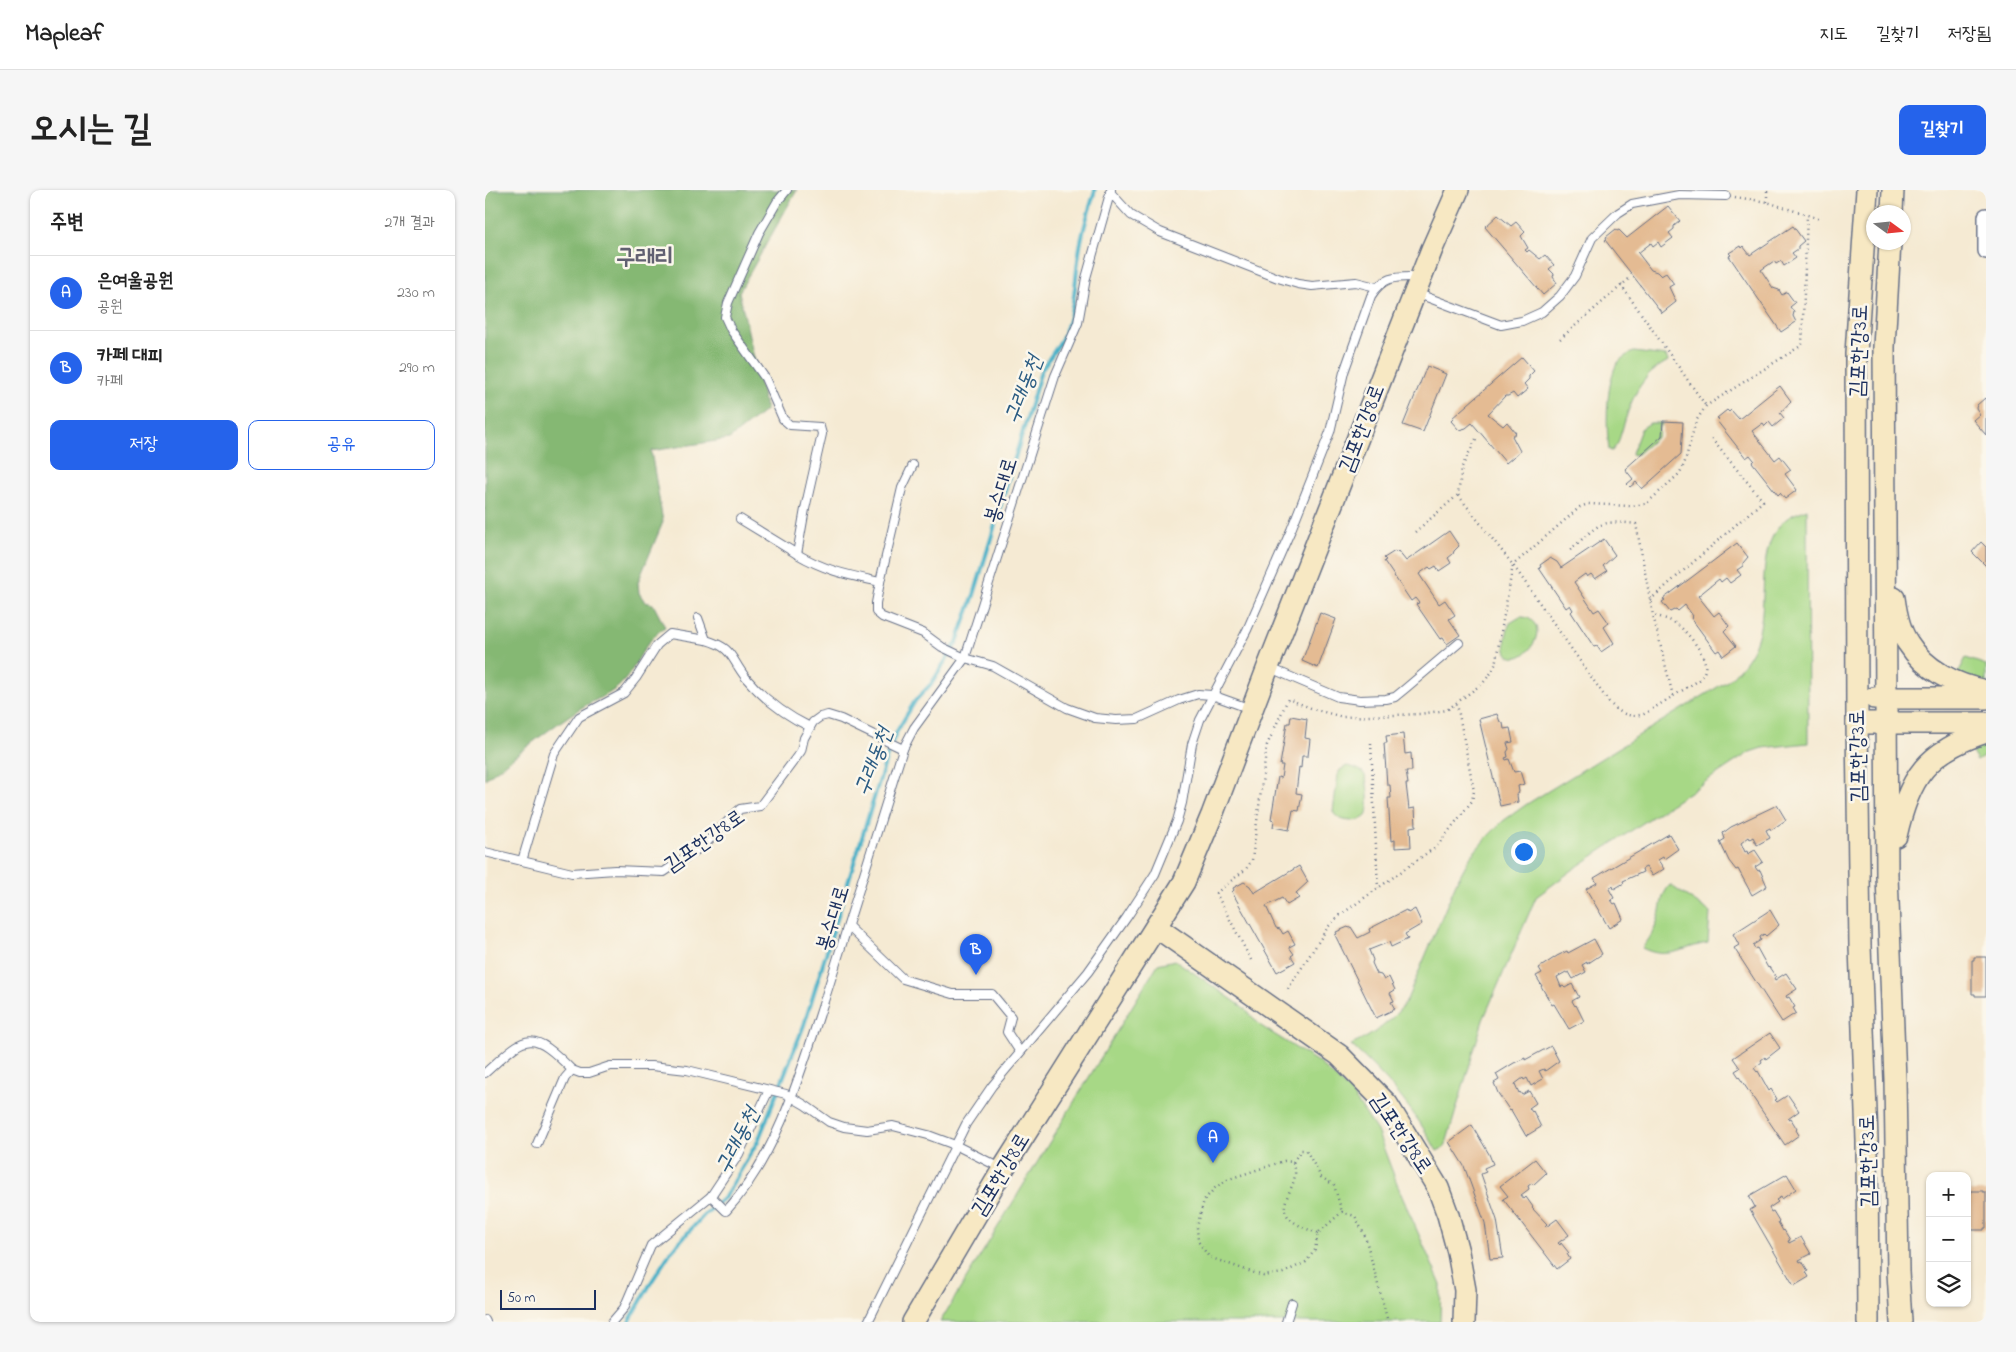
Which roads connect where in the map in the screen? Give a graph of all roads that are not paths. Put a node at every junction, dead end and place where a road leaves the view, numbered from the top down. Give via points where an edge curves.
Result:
1 (787, 190) edge
2 (1458, 190) edge
3 (1867, 190) edge
4 (1893, 190) edge
5 (1111, 191) edge
6 (1726, 196) road end
7 (1892, 205) edge
8 (1986, 216) edge
9 (1890, 250) edge
10 (1986, 251) edge
11 (1417, 285) junction
12 (1376, 287) junction
13 (913, 464) dead end
14 (741, 519) dead end
15 (1885, 539) junction
16 (797, 554) junction
17 (881, 582) junction
18 (698, 618) dead end
19 (707, 640) junction
20 (1459, 643) dead end
21 (965, 658) junction
22 (1268, 667) junction
23 (1986, 691) edge
24 (1212, 695) junction
25 (1857, 698) junction
26 (1986, 698) edge
27 (1248, 708) junction
28 (1887, 711) junction
29 (1857, 723) junction
30 (1986, 723) edge
31 (809, 727) junction
32 (1986, 732) edge
33 (900, 748) junction
34 (485, 852) edge
35 (522, 861) junction
36 (1887, 876) junction
37 (848, 926) junction
38 (1156, 927) junction
39 (1020, 1052) junction
40 (572, 1070) junction
41 (485, 1073) edge
42 (769, 1090) junction
43 (789, 1096) junction
44 (537, 1144) dead end
45 (955, 1145) junction
46 (1003, 1169) junction
47 (711, 1196) junction
48 (1292, 1302) dead end
49 (612, 1322) edge
50 (868, 1322) edge
51 (913, 1322) edge
52 (1286, 1322) edge
53 (1464, 1322) edge
54 (1869, 1322) edge
55 (1901, 1322) edge

1 - 16 lane via 759,234 728,303 725,317 765,378 783,418 790,425 819,427 822,434
2 - 11 street, 김포한강8로
3 - 25 street, 김포한강3로 via 1856,354
4 - 7 street
5 - 12 lane via 1131,215 1160,232 1278,278 1312,286 1357,282
5 - 21 lane, 봉수대로 via 1086,278 1078,323 1055,376
6 - 11 lane via 1679,195 1632,204 1592,238 1575,276 1560,296 1542,312 1522,321 1501,325
8 - 10 street
9 - 15 street, 김포한강3로 via 1884,347
11 - 12 lane via 1389,279
11 - 22 street, 김포한강8로
12 - 24 lane via 1344,372 1330,432 1291,530 1247,630
13 - 17 lane via 902,488
14 - 16 lane
15 - 23 street via 1897,618 1907,642 1948,680
15 - 28 street, 김포한강3로
16 - 17 lane via 820,567
17 - 21 lane via 876,612 923,633
18 - 19 lane
19 - 31 lane via 731,652 746,678 778,709
19 - 35 lane via 670,634 657,645 624,693 579,717 553,754
20 - 22 lane via 1395,697 1386,699 1339,697
21 - 24 lane via 993,666 1067,708 1095,718 1137,718 1198,694
21 - 33 lane
22 - 27 street, 김포한강8로
22 - 38 street, 김포한강8로 via 1187,874
24 - 27 lane
24 - 39 lane via 1195,734 1177,822 1155,874 1088,972
25 - 28 street
25 - 29 street, 김포한강3로
26 - 28 street
27 - 38 street, 김포한강8로
28 - 29 street
28 - 30 street
28 - 36 street, 김포한강3로
29 - 54 street, 김포한강3로
31 - 33 lane via 820,717 828,715
31 - 35 lane, 김포한강8로 via 801,751 760,806 740,809 704,845 664,872 615,870 572,873
32 - 36 street via 1939,753 1921,771 1902,808
33 - 37 lane, 봉수대로
34 - 35 lane, 김포한강8로
36 - 55 street, 김포한강3로
37 - 39 lane via 903,979 953,994 992,994 1011,1017 1007,1032
37 - 43 lane, 봉수대로
38 - 46 street, 김포한강8로
38 - 53 street, 김포한강8로 via 1339,1054 1387,1104 1438,1188 1448,1215 1465,1290
39 - 45 lane via 981,1102
40 - 41 lane via 545,1045 527,1040
40 - 42 lane via 589,1073 610,1066 653,1066 687,1070
40 - 44 lane via 565,1078
42 - 43 lane
42 - 47 lane via 739,1154
43 - 45 lane via 844,1128 867,1130 893,1126
43 - 47 lane, 봉수대로 via 751,1179 738,1198 726,1211
45 - 46 lane
45 - 50 lane
46 - 51 street, 김포한강8로
47 - 49 lane via 651,1245 625,1308
48 - 52 lane

